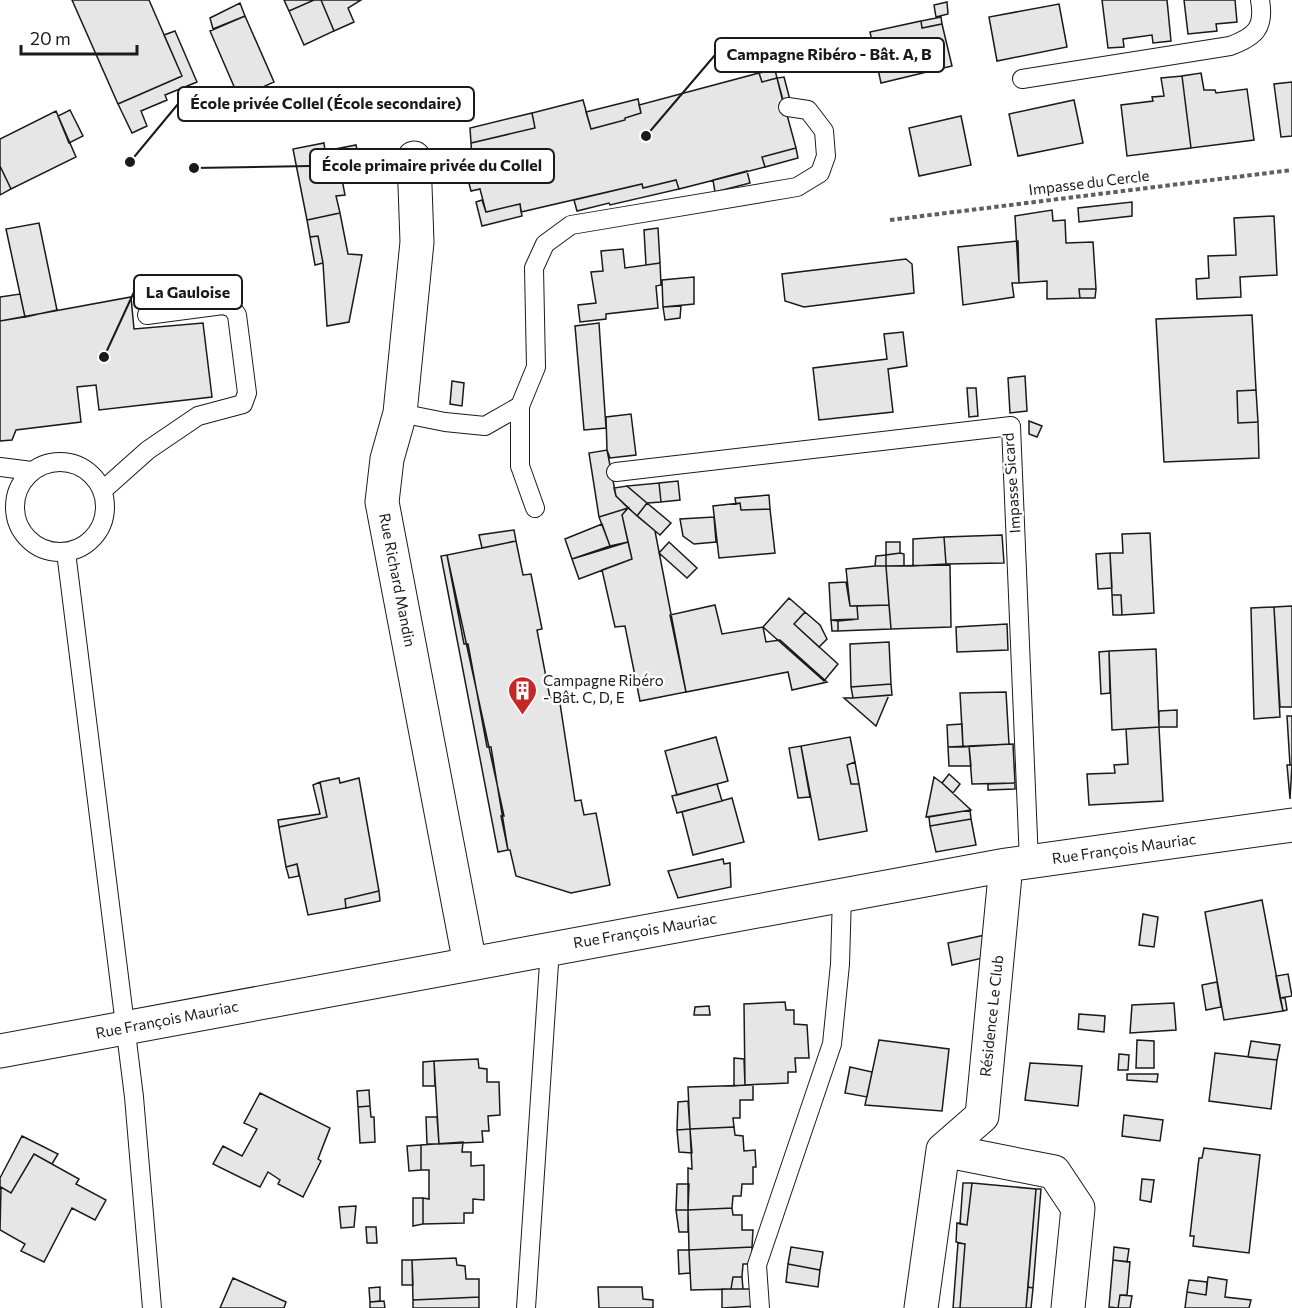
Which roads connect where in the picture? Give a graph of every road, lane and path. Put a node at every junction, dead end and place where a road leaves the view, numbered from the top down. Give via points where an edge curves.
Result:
1 (1260, 0) edge
2 (1022, 79) dead end
3 (789, 107) dead end
4 (414, 158) dead end
5 (1292, 170) edge
6 (890, 220) dead end
7 (147, 315) dead end
8 (520, 406) junction
9 (400, 413) junction
10 (0, 466) edge
11 (32, 471) junction
12 (616, 472) dead end
13 (102, 491) junction
14 (534, 508) dead end
15 (66, 552) junction
16 (1292, 825) edge
17 (1017, 864) junction
18 (842, 895) junction
19 (550, 948) junction
20 (470, 964) junction
21 (125, 1028) junction
22 (0, 1051) edge
23 (943, 1150) junction
24 (152, 1308) edge
25 (526, 1308) edge
26 (760, 1308) edge
27 (921, 1308) edge
28 (1068, 1308) edge

1 - 2 lane via 1261,24 1253,34 1230,46
3 - 8 lane via 808,110 824,131 826,156 820,173 797,187 571,225 545,244 534,268 536,367
4 - 9 street, Rue Richard Mandin via 417,242
5 - 6 path, Impasse du Cercle
7 - 13 lane via 232,308 237,315 247,393 243,404 198,416 156,444
8 - 9 lane via 484,426
8 - 14 lane via 520,466
9 - 20 street, Rue Richard Mandin via 387,459 382,502
10 - 11 lane
11 - 13 lane via 62,461 92,475
11 - 15 lane via 21,483 15,501 20,528 32,542 49,551
12 - 17 lane, Impasse Sicard via 1011,426
13 - 15 lane via 105,511 99,529 84,545
15 - 21 lane
16 - 17 street, Rue François Mauriac
17 - 18 street, Rue François Mauriac
17 - 23 street, Résidence Le Club via 982,1116
18 - 19 street, Rue François Mauriac
18 - 26 lane via 832,1044 758,1265
19 - 20 street, Rue François Mauriac
19 - 25 lane
20 - 21 street, Rue François Mauriac
21 - 22 street, Rue François Mauriac
21 - 24 lane
23 - 27 street
23 - 28 street via 1054,1172 1078,1208

